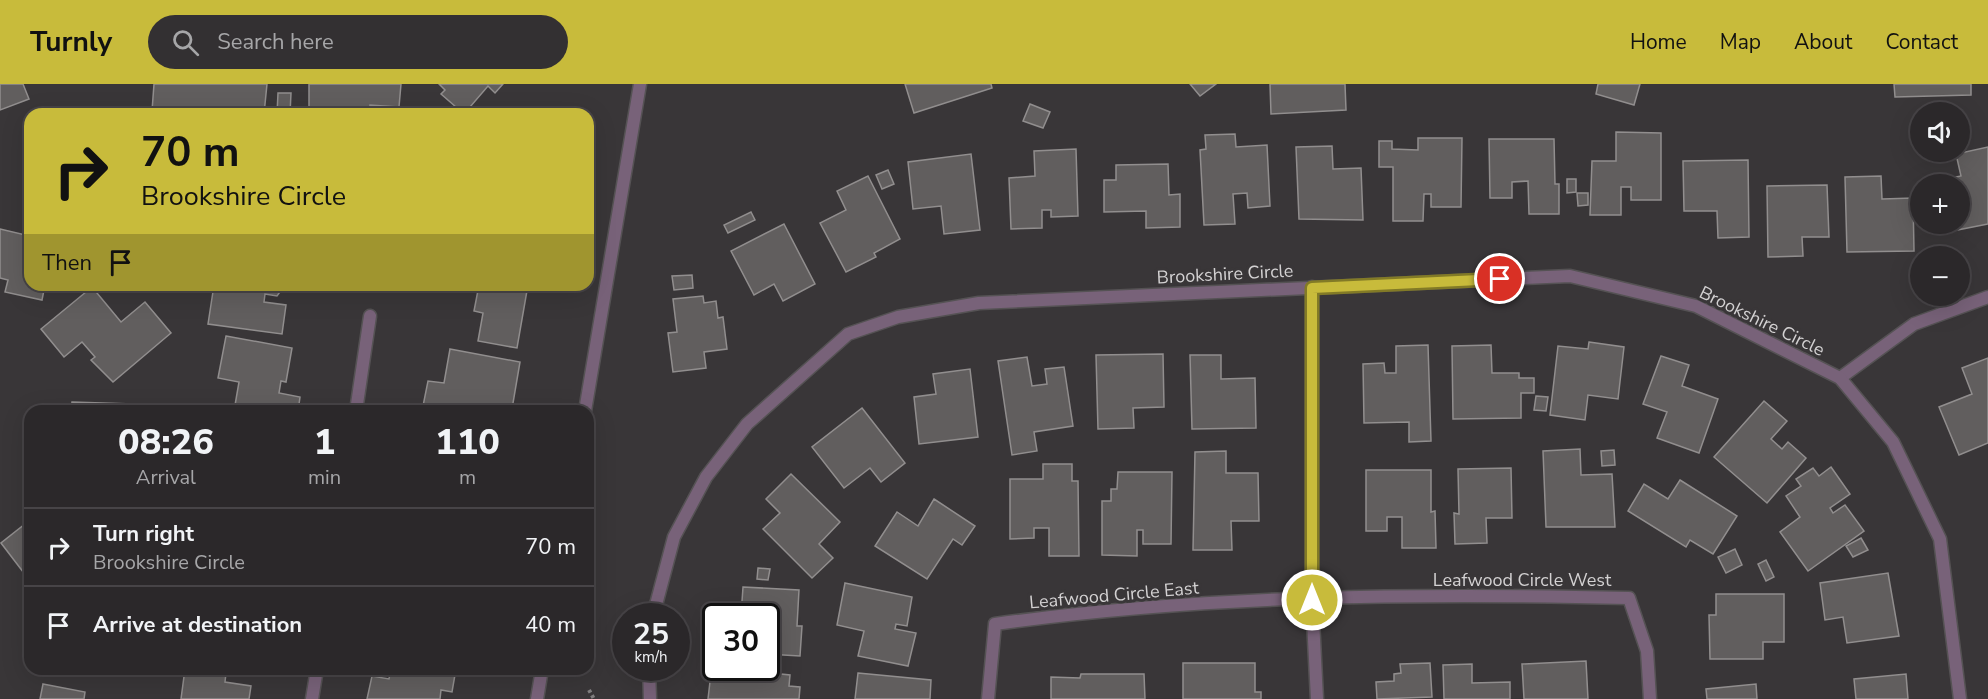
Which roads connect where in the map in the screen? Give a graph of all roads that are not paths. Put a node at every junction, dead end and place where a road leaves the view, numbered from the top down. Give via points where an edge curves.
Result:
1 (640, 84) edge
2 (1312, 288) junction
3 (1988, 297) edge
4 (370, 316) dead end
5 (1840, 378) junction
6 (357, 405) edge
7 (586, 405) edge
8 (1312, 600) junction
9 (656, 603) edge
10 (316, 675) edge
11 (541, 675) edge
12 (650, 681) edge
13 (312, 699) edge
14 (537, 699) edge
15 (650, 699) edge
16 (988, 699) edge
17 (1317, 699) edge
18 (1650, 699) edge
19 (1960, 699) edge

1 - 7 street
2 - 5 street, Brookshire Circle via 1570,276 1696,306
2 - 8 street
2 - 9 street, Brookshire Circle via 980,303 898,317 848,334 747,424 706,477 674,537
3 - 5 street via 1914,324
4 - 6 street
5 - 19 street, Brookshire Circle via 1893,442 1940,539
8 - 16 street, Leafwood Circle East via 1091,611 995,624
8 - 17 street
8 - 18 street, Leafwood Circle West via 1629,598 1647,651
10 - 13 street
11 - 14 street
12 - 15 street

